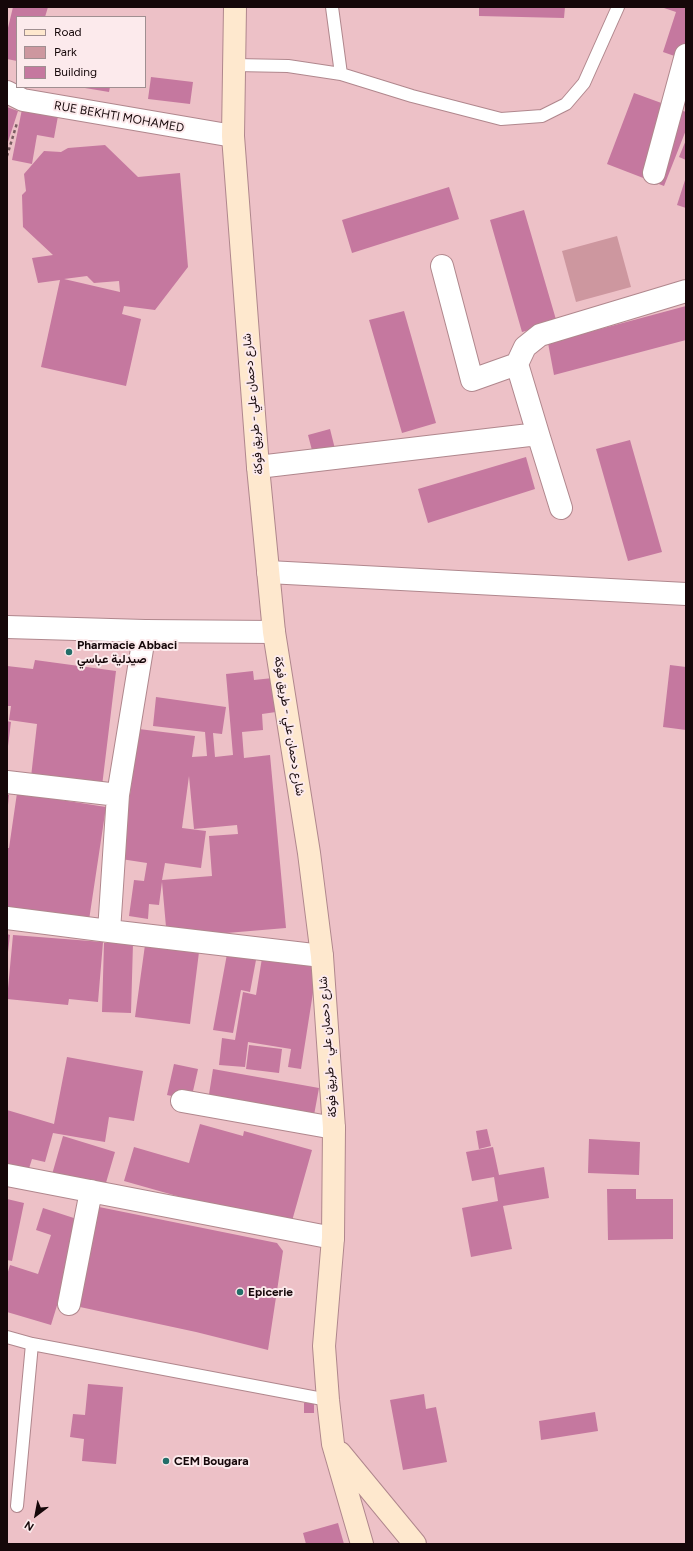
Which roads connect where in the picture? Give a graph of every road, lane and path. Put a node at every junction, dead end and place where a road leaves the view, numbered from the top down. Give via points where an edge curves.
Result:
1 (235, 7) edge
2 (332, 7) edge
3 (618, 7) edge
4 (686, 55) edge
5 (235, 65) junction
6 (342, 74) junction
7 (15, 96) edge
8 (233, 136) junction
9 (7, 156) edge
10 (654, 173) dead end
11 (442, 266) dead end
12 (686, 291) edge
13 (517, 364) junction
14 (538, 434) junction
15 (258, 467) junction
16 (561, 508) dead end
17 (268, 572) junction
18 (686, 594) edge
19 (7, 627) edge
20 (145, 631) junction
21 (274, 632) junction
22 (7, 782) edge
23 (118, 795) junction
24 (7, 918) edge
25 (108, 931) junction
26 (322, 956) junction
27 (182, 1101) dead end
28 (334, 1128) junction
29 (7, 1175) edge
30 (91, 1191) junction
31 (333, 1238) junction
32 (69, 1304) dead end
33 (7, 1337) edge
34 (32, 1344) junction
35 (328, 1400) junction
36 (333, 1444) junction
37 (17, 1506) dead end
38 (362, 1544) edge
39 (414, 1544) edge

1 - 5 main road, شارع دحمان علي - طريق فوكة
2 - 6 lane
3 - 6 lane via 584,83 566,104 542,116 501,119 412,96
4 - 10 street
5 - 6 lane via 288,66
5 - 8 main road, شارع دحمان علي - طريق فوكة
7 - 8 street, RUE BEKHTI MOHAMED
7 - 9 path
8 - 15 main road, شارع دحمان علي - طريق فوكة
11 - 13 street via 472,380
12 - 13 street via 540,335 525,347
13 - 14 street
14 - 15 street
14 - 16 street
15 - 17 main road, شارع دحمان علي - طريق فوكة
17 - 18 street
17 - 21 main road, شارع دحمان علي - طريق فوكة
19 - 20 street
20 - 21 street
20 - 23 street
21 - 26 main road, شارع دحمان علي - طريق فوكة via 310,853
22 - 23 street
23 - 25 street
24 - 25 street
25 - 26 street
26 - 28 main road, شارع دحمان علي - طريق فوكة
27 - 28 street
28 - 31 main road, شارع دحمان علي - طريق فوكة
29 - 30 street
30 - 31 street
30 - 32 street
31 - 35 main road, شارع دحمان علي - طريق فوكة via 324,1346
33 - 34 lane
34 - 35 lane
34 - 37 lane
35 - 36 main road, شارع دحمان علي - طريق فوكة
36 - 38 main road, شارع دحمان علي - طريق فوكة
36 - 39 main road

